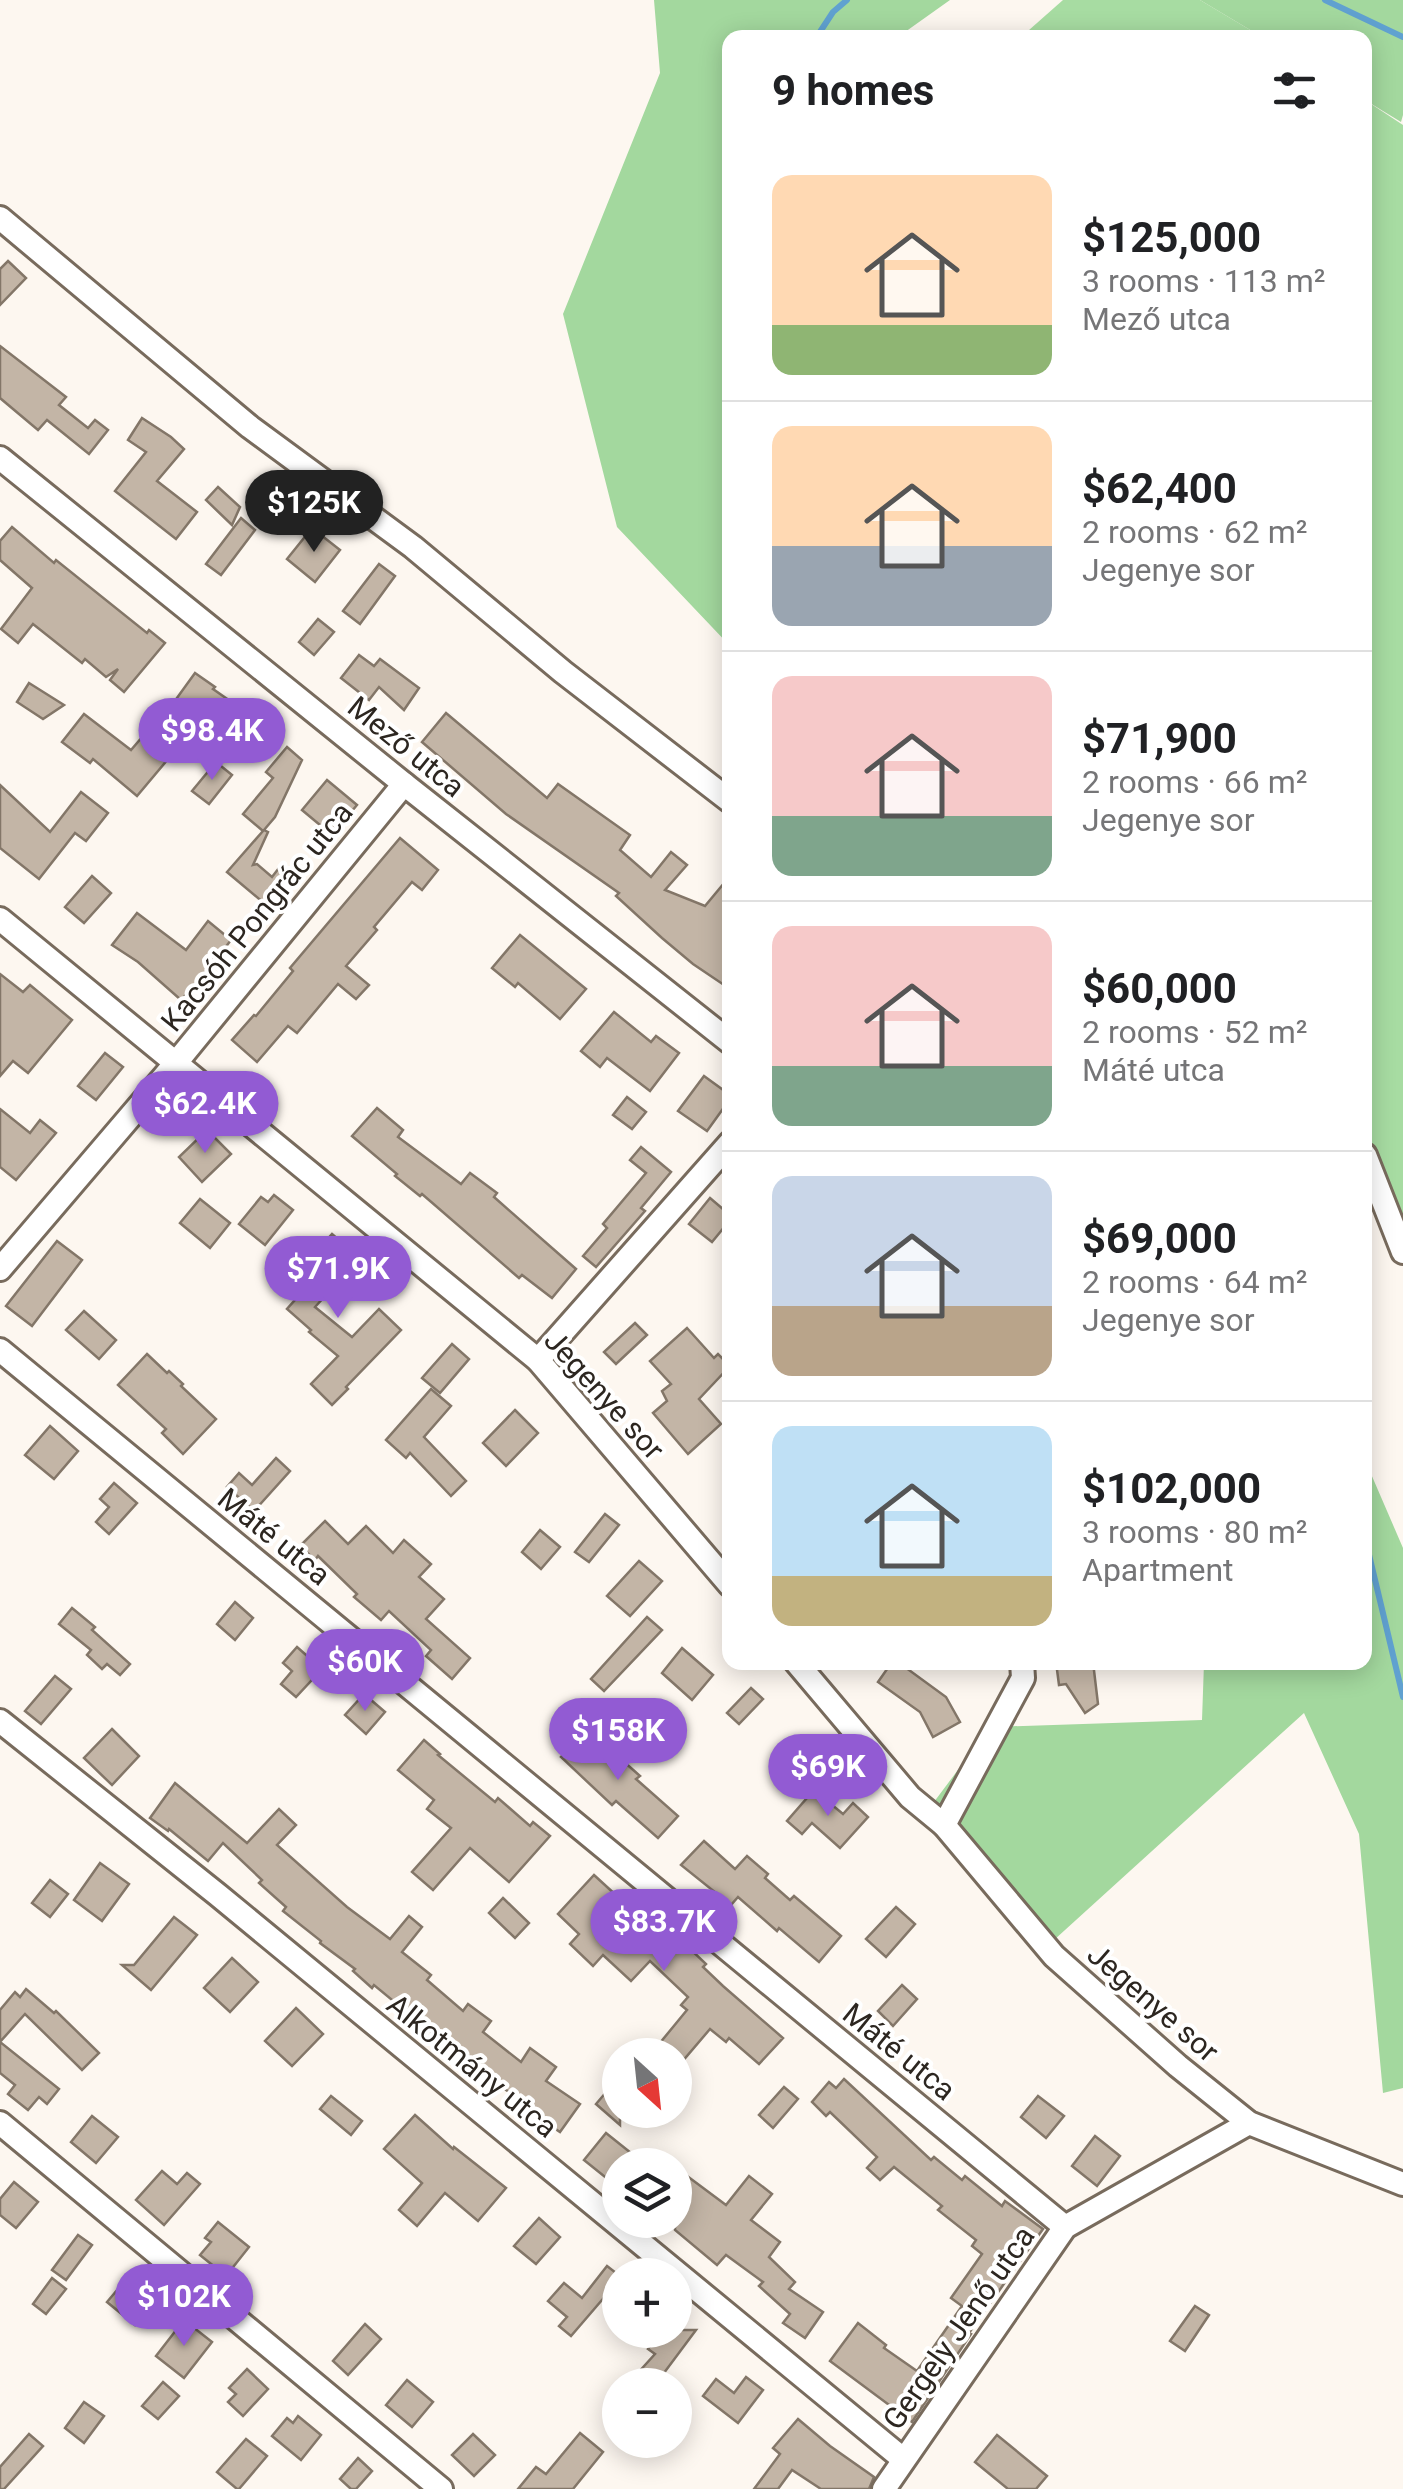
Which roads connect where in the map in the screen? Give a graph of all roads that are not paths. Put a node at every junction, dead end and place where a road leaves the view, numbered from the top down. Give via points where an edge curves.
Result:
1 (0, 218) edge
2 (0, 458) edge
3 (404, 784) junction
4 (722, 795) edge
5 (0, 918) edge
6 (722, 1036) edge
7 (175, 1064) junction
8 (722, 1152) edge
9 (1372, 1172) edge
10 (1403, 1252) edge
11 (0, 1269) edge
12 (0, 1350) edge
13 (538, 1360) junction
14 (722, 1576) edge
15 (803, 1670) edge
16 (1022, 1670) edge
17 (0, 1721) edge
18 (944, 1825) junction
19 (0, 2123) edge
20 (1250, 2124) junction
21 (1403, 2184) edge
22 (1065, 2227) junction
23 (903, 2460) junction
24 (441, 2489) edge
25 (884, 2489) edge

1 - 4 street via 250,427 413,547
2 - 3 street, Mező utca
3 - 6 street, Mező utca
3 - 7 street, Kacsóh Pongrác utca
5 - 7 street, Jegenye sor
7 - 11 street, Kacsóh Pongrác utca
7 - 13 street, Jegenye sor
8 - 13 street
9 - 10 street
12 - 22 street, Máté utca
13 - 14 street, Jegenye sor
15 - 18 street, Jegenye sor via 910,1797
16 - 18 street
17 - 23 street, Alkotmány utca
18 - 20 street, Jegenye sor via 1054,1956
19 - 24 street
20 - 21 street, Jegenye sor
20 - 22 street, Gergely Jenő utca
22 - 23 street, Gergely Jenő utca
23 - 25 street, Gergely Jenő utca

